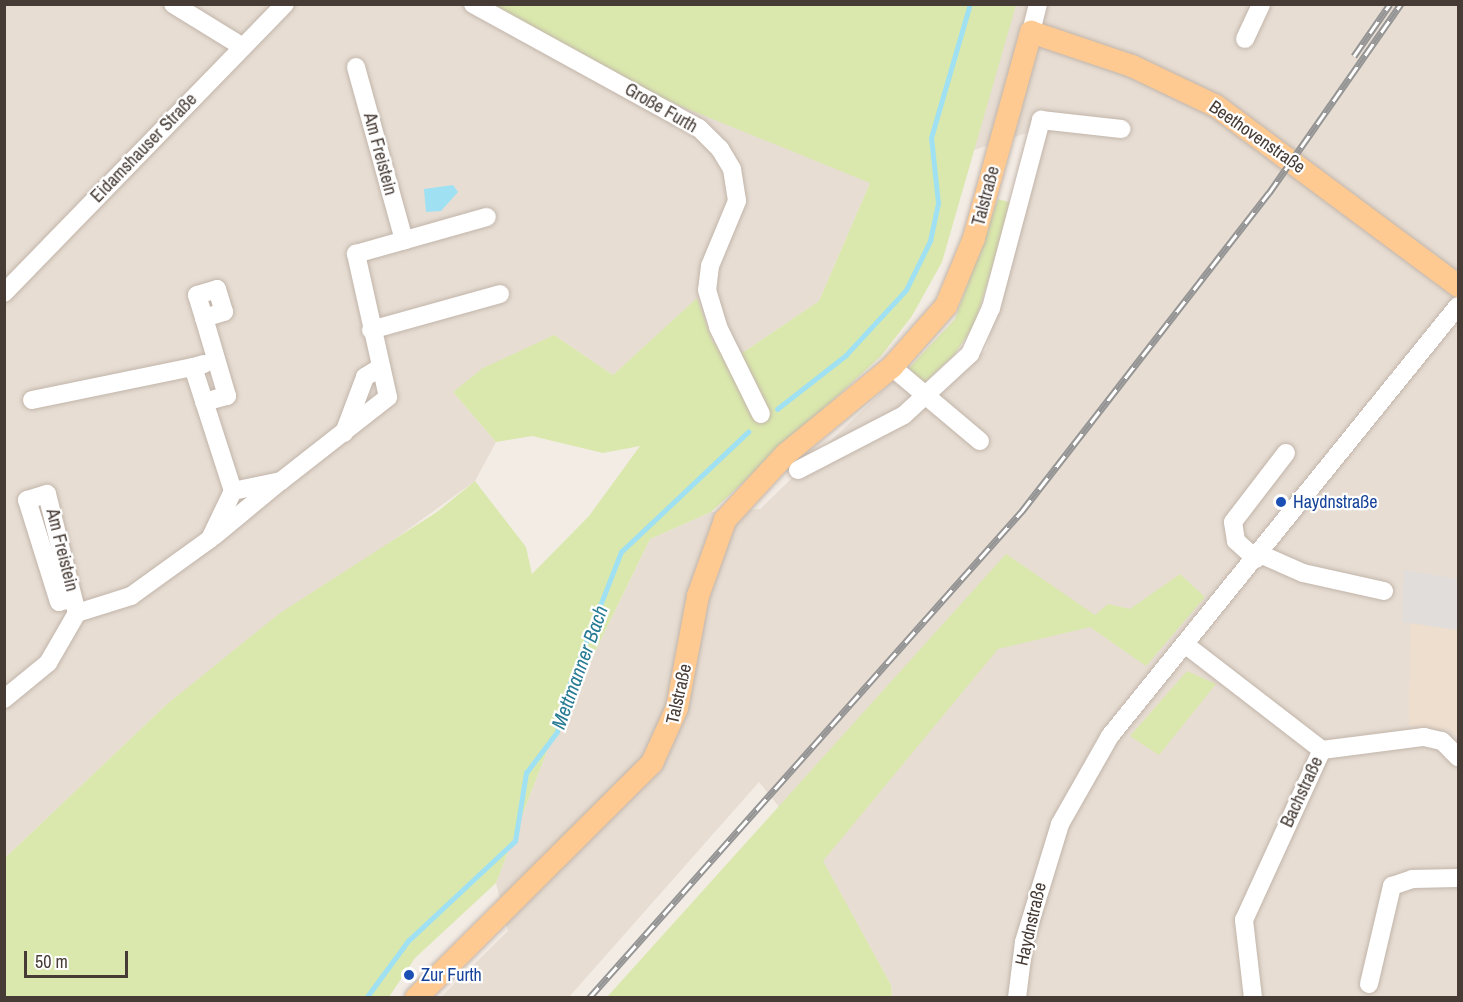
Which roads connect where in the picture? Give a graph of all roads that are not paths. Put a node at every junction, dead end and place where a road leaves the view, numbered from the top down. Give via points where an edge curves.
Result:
1 (173, 4) edge
2 (285, 4) edge
3 (473, 4) edge
4 (1038, 4) edge
5 (1261, 4) edge
6 (1030, 32) junction
7 (1245, 39) dead end
8 (243, 48) junction
9 (356, 67) dead end
10 (1121, 129) dead end
11 (487, 217) dead end
12 (404, 240) junction
13 (1458, 286) edge
14 (4, 293) edge
15 (500, 294) dead end
16 (1458, 306) edge
17 (204, 318) dead end
18 (371, 330) junction
19 (216, 361) junction
20 (193, 367) junction
21 (381, 367) junction
22 (892, 367) junction
23 (922, 397) junction
24 (32, 400) dead end
25 (204, 402) junction
26 (761, 414) dead end
27 (344, 434) junction
28 (980, 441) dead end
29 (1286, 453) dead end
30 (798, 470) dead end
31 (280, 481) junction
32 (233, 491) junction
33 (210, 539) junction
34 (1258, 556) junction
35 (1384, 591) dead end
36 (74, 606) junction
37 (1186, 645) junction
38 (4, 699) edge
39 (1322, 750) junction
40 (1458, 757) edge
41 (1458, 878) edge
42 (1369, 984) dead end
43 (416, 998) edge
44 (1017, 998) edge
45 (1253, 998) edge

1 - 8 street
2 - 8 street, Eidamshauser Straße
3 - 26 street, Große Furth via 699,128 720,149 732,169 737,201 710,266 707,290 740,376
4 - 6 street, Talstraße
5 - 7 street
6 - 13 main road, Beethovenstraße via 1132,66 1216,106
6 - 22 main road, Talstraße via 958,282 926,333
8 - 14 street, Eidamshauser Straße
9 - 12 street, Am Freistein
10 - 23 street, Talstraße via 1041,120 980,336 956,369
11 - 12 street, Am Freistein
12 - 18 street, Am Freistein via 356,254
15 - 18 street
16 - 34 street, Haydnstraße
17 - 19 street
18 - 21 street, Am Freistein
19 - 20 street
19 - 25 street via 227,396
20 - 24 street
20 - 25 street
21 - 27 street via 365,377
21 - 27 street, Am Freistein via 388,397
22 - 23 street
22 - 43 main road, Talstraße via 786,454 725,520 698,596 677,708 652,763
23 - 28 street
23 - 30 street, Talstraße via 904,415
25 - 32 street
27 - 31 street, Am Freistein
29 - 34 street via 1233,522 1236,541
31 - 32 street, Am Freistein
31 - 33 street, Am Freistein
32 - 33 street, Am Freistein
33 - 36 street, Am Freistein via 131,596
34 - 35 street via 1303,573
34 - 37 street, Haydnstraße
36 - 36 street, Am Freistein via 59,602 27,500 47,494 77,597
36 - 38 street, Am Freistein via 48,663
37 - 39 street, Bachstraße
37 - 44 street, Haydnstraße via 1110,736 1060,824 1024,942
39 - 40 street via 1424,737 1442,741
39 - 45 street, Bachstraße via 1244,920
41 - 42 street via 1412,879 1392,886

